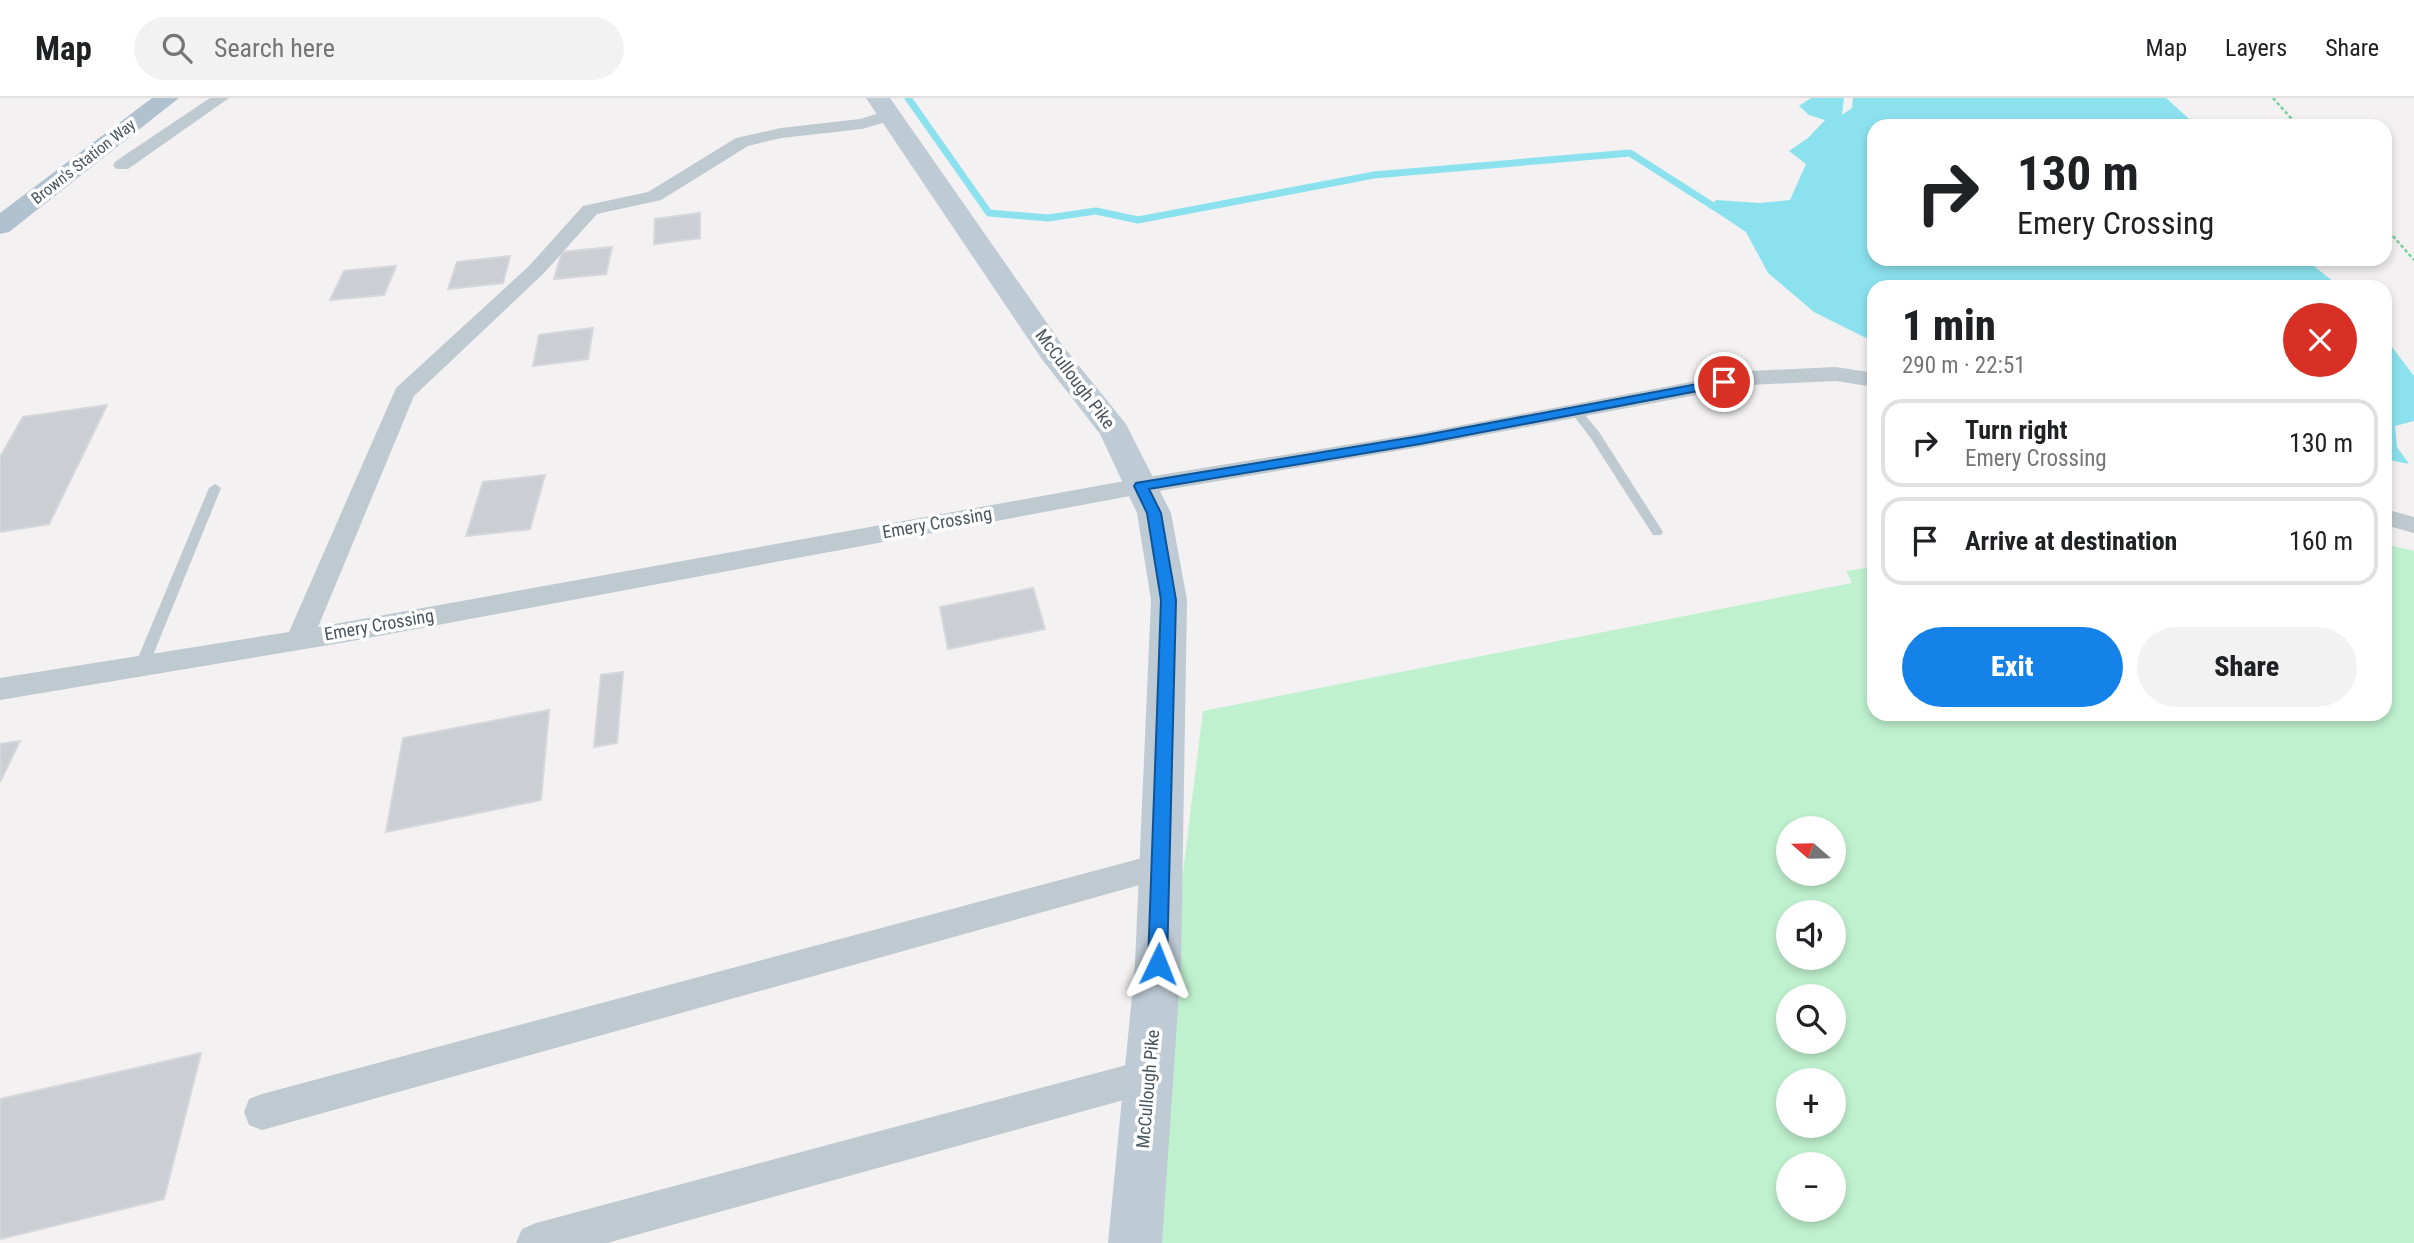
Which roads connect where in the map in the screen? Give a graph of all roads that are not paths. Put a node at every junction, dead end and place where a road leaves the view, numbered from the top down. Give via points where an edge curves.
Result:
1 (167, 98) edge
2 (221, 98) edge
3 (884, 107) edge
4 (122, 164) dead end
5 (0, 226) edge
6 (1867, 379) edge
7 (1576, 411) junction
8 (1141, 486) junction
9 (215, 488) dead end
10 (2392, 519) edge
11 (2414, 525) edge
12 (1657, 532) dead end
13 (299, 640) junction
14 (142, 665) junction
15 (0, 689) edge
16 (1161, 866) junction
17 (1149, 1076) junction
18 (261, 1112) dead end
19 (536, 1243) edge
20 (1135, 1243) edge

1 - 5 main road, Brown's Station Way
2 - 4 street
3 - 8 street, McCullough Pike via 1052,352 1115,431
3 - 13 street via 862,124 742,142 654,196 590,210 536,270 404,393
6 - 7 street, Emery Crossing via 1836,374 1749,378
7 - 8 street, Emery Crossing
7 - 12 lane
8 - 13 street, Emery Crossing
8 - 16 street, McCullough Pike via 1154,513 1169,600
9 - 14 lane
10 - 11 street
13 - 14 street, Emery Crossing
14 - 15 street, Emery Crossing
16 - 17 street, McCullough Pike
16 - 18 street
17 - 19 street
17 - 20 street, McCullough Pike

